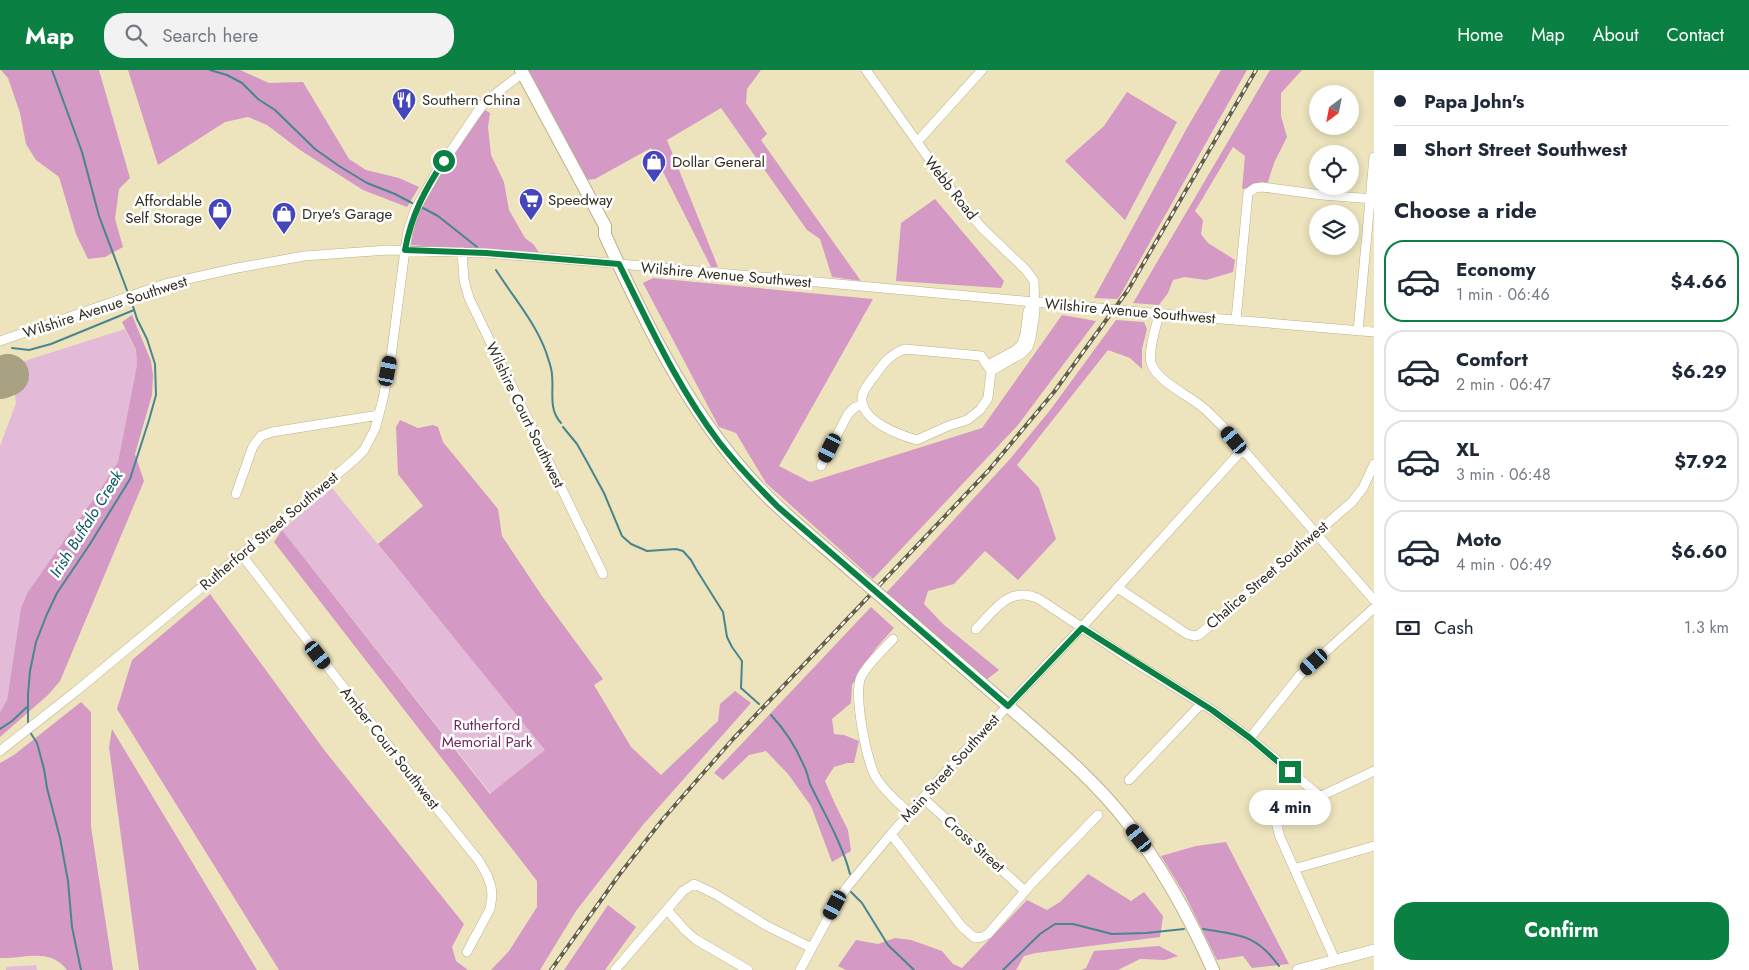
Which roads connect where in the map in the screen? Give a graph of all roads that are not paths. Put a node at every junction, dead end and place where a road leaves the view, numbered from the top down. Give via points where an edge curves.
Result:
1 (866, 70) edge
2 (982, 70) edge
3 (516, 73) edge
4 (916, 142) junction
5 (1374, 157) edge
6 (1372, 199) edge
7 (405, 250) junction
8 (462, 252) junction
9 (619, 264) junction
10 (1034, 302) junction
11 (1159, 314) junction
12 (1236, 320) junction
13 (1358, 331) junction
14 (1374, 332) edge
15 (0, 341) edge
16 (989, 368) junction
17 (863, 405) junction
18 (379, 415) junction
19 (1243, 449) junction
20 (1374, 464) edge
21 (821, 466) dead end
22 (236, 494) dead end
23 (1316, 533) junction
24 (241, 554) junction
25 (602, 574) dead end
26 (1118, 588) junction
27 (1374, 600) edge
28 (1374, 608) edge
29 (1082, 628) junction
30 (976, 629) dead end
31 (893, 638) dead end
32 (1201, 704) junction
33 (1008, 706) junction
34 (1250, 738) junction
35 (0, 751) edge
36 (1374, 771) edge
37 (1129, 780) dead end
38 (1321, 797) junction
39 (923, 798) junction
40 (910, 813) junction
41 (1098, 815) dead end
42 (891, 834) junction
43 (1374, 846) edge
44 (1294, 869) junction
45 (1025, 891) junction
46 (667, 910) junction
47 (812, 948) junction
48 (1374, 950) edge
49 (467, 952) dead end
50 (1335, 960) junction
51 (615, 970) edge
52 (748, 970) edge
53 (800, 970) edge
54 (1213, 970) edge
55 (1298, 970) edge

1 - 4 street, Webb Road
2 - 4 street
3 - 7 street, Rutherford Street Southwest via 485,102 436,173 415,210
3 - 9 highway
4 - 10 street, Webb Road via 959,201 1030,276 1035,288
5 - 6 street
6 - 12 street via 1262,187 1248,193
6 - 13 street
7 - 8 street, Wilshire Avenue Southwest
7 - 15 street, Wilshire Avenue Southwest via 304,256 236,268 156,287
7 - 18 street, Rutherford Street Southwest via 391,357
8 - 9 street, Wilshire Avenue Southwest
8 - 25 street, Wilshire Court Southwest via 464,280 472,306
9 - 10 street, Wilshire Avenue Southwest
9 - 33 highway, bridge via 686,393 719,442 749,477 778,507
10 - 11 street, Wilshire Avenue Southwest, bridge
10 - 16 street, Webb Road via 1035,317 1028,347 1022,354
11 - 12 street, Wilshire Avenue Southwest
11 - 19 street via 1150,354 1157,372 1203,408
12 - 13 street, Wilshire Avenue Southwest
13 - 14 street, Wilshire Avenue Southwest
16 - 17 street via 981,356 895,352 871,380 862,396
16 - 17 street via 988,398 980,410 967,420 917,440 880,425
17 - 21 street via 848,414
18 - 22 street via 261,436 253,446
18 - 24 street, Rutherford Street Southwest via 373,436 356,459
19 - 23 street
19 - 26 street, Main Street Southwest
20 - 23 street, Chalice Street Southwest via 1358,496
23 - 26 street, Chalice Street Southwest via 1199,635 1187,634
23 - 27 street
24 - 35 street, Rutherford Street Southwest
24 - 49 street, Amber Court Southwest via 488,875 492,902
26 - 29 street, Main Street Southwest
28 - 34 street via 1300,675
29 - 30 street via 1038,599 1020,594 1004,602
29 - 32 street
29 - 33 street, Main Street Southwest
31 - 40 street via 860,678 859,702 872,771
32 - 34 street
32 - 37 street
33 - 39 street, Main Street Southwest
33 - 54 highway via 1078,768 1126,821 1178,897
34 - 38 street
36 - 38 street
38 - 44 street via 1283,814 1276,822
39 - 40 street, Main Street Southwest
39 - 45 street, Cross Street
40 - 42 street, Main Street Southwest
41 - 45 street
42 - 45 street via 962,927 975,938 988,934
42 - 47 street, Main Street Southwest via 847,887
43 - 44 street
44 - 50 street
46 - 47 street via 683,891 694,884
46 - 51 street
46 - 52 street via 695,939
47 - 53 street, Main Street Southwest
48 - 50 main road
50 - 55 main road

